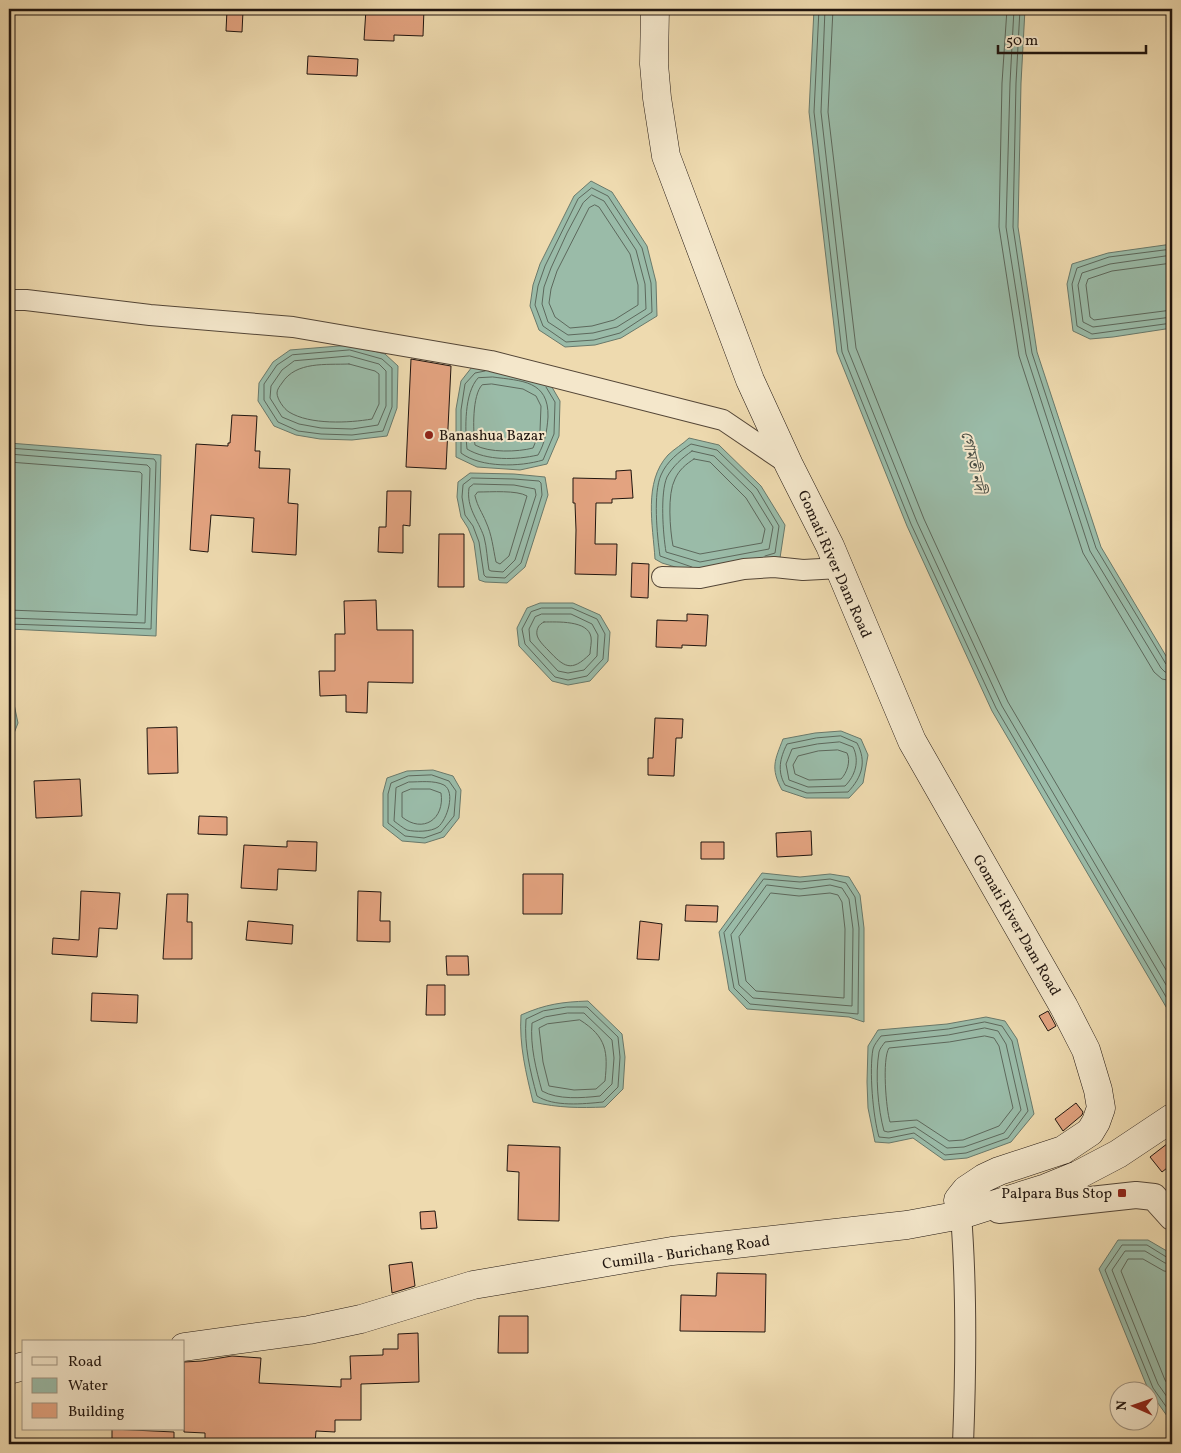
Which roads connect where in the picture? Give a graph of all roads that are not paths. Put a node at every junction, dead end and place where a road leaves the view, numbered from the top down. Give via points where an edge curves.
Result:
1 (655, 9) edge
2 (9, 300) edge
3 (789, 465) junction
4 (840, 568) junction
5 (662, 577) dead end
6 (1172, 1118) edge
7 (960, 1215) junction
8 (1172, 1217) edge
9 (185, 1347) edge
10 (22, 1367) edge
11 (9, 1370) edge
12 (962, 1444) edge

1 - 3 main road, Gomati River Dam Road via 655,72 666,156 750,380
2 - 3 street via 293,327 491,361 723,420
3 - 4 main road, Gomati River Dam Road
4 - 5 street via 803,570 774,567 700,578
4 - 7 main road, Gomati River Dam Road via 912,741 1064,1008 1086,1050 1098,1090 1101,1108 1090,1132 1063,1150 984,1178 958,1200
6 - 7 main road, Cumilla - Burichang Road via 1118,1154 1078,1175
7 - 8 street via 1136,1195 1154,1197
7 - 9 main road, Cumilla - Burichang Road via 653,1254 473,1285 361,1319 309,1330
7 - 12 street via 965,1297
10 - 11 main road

